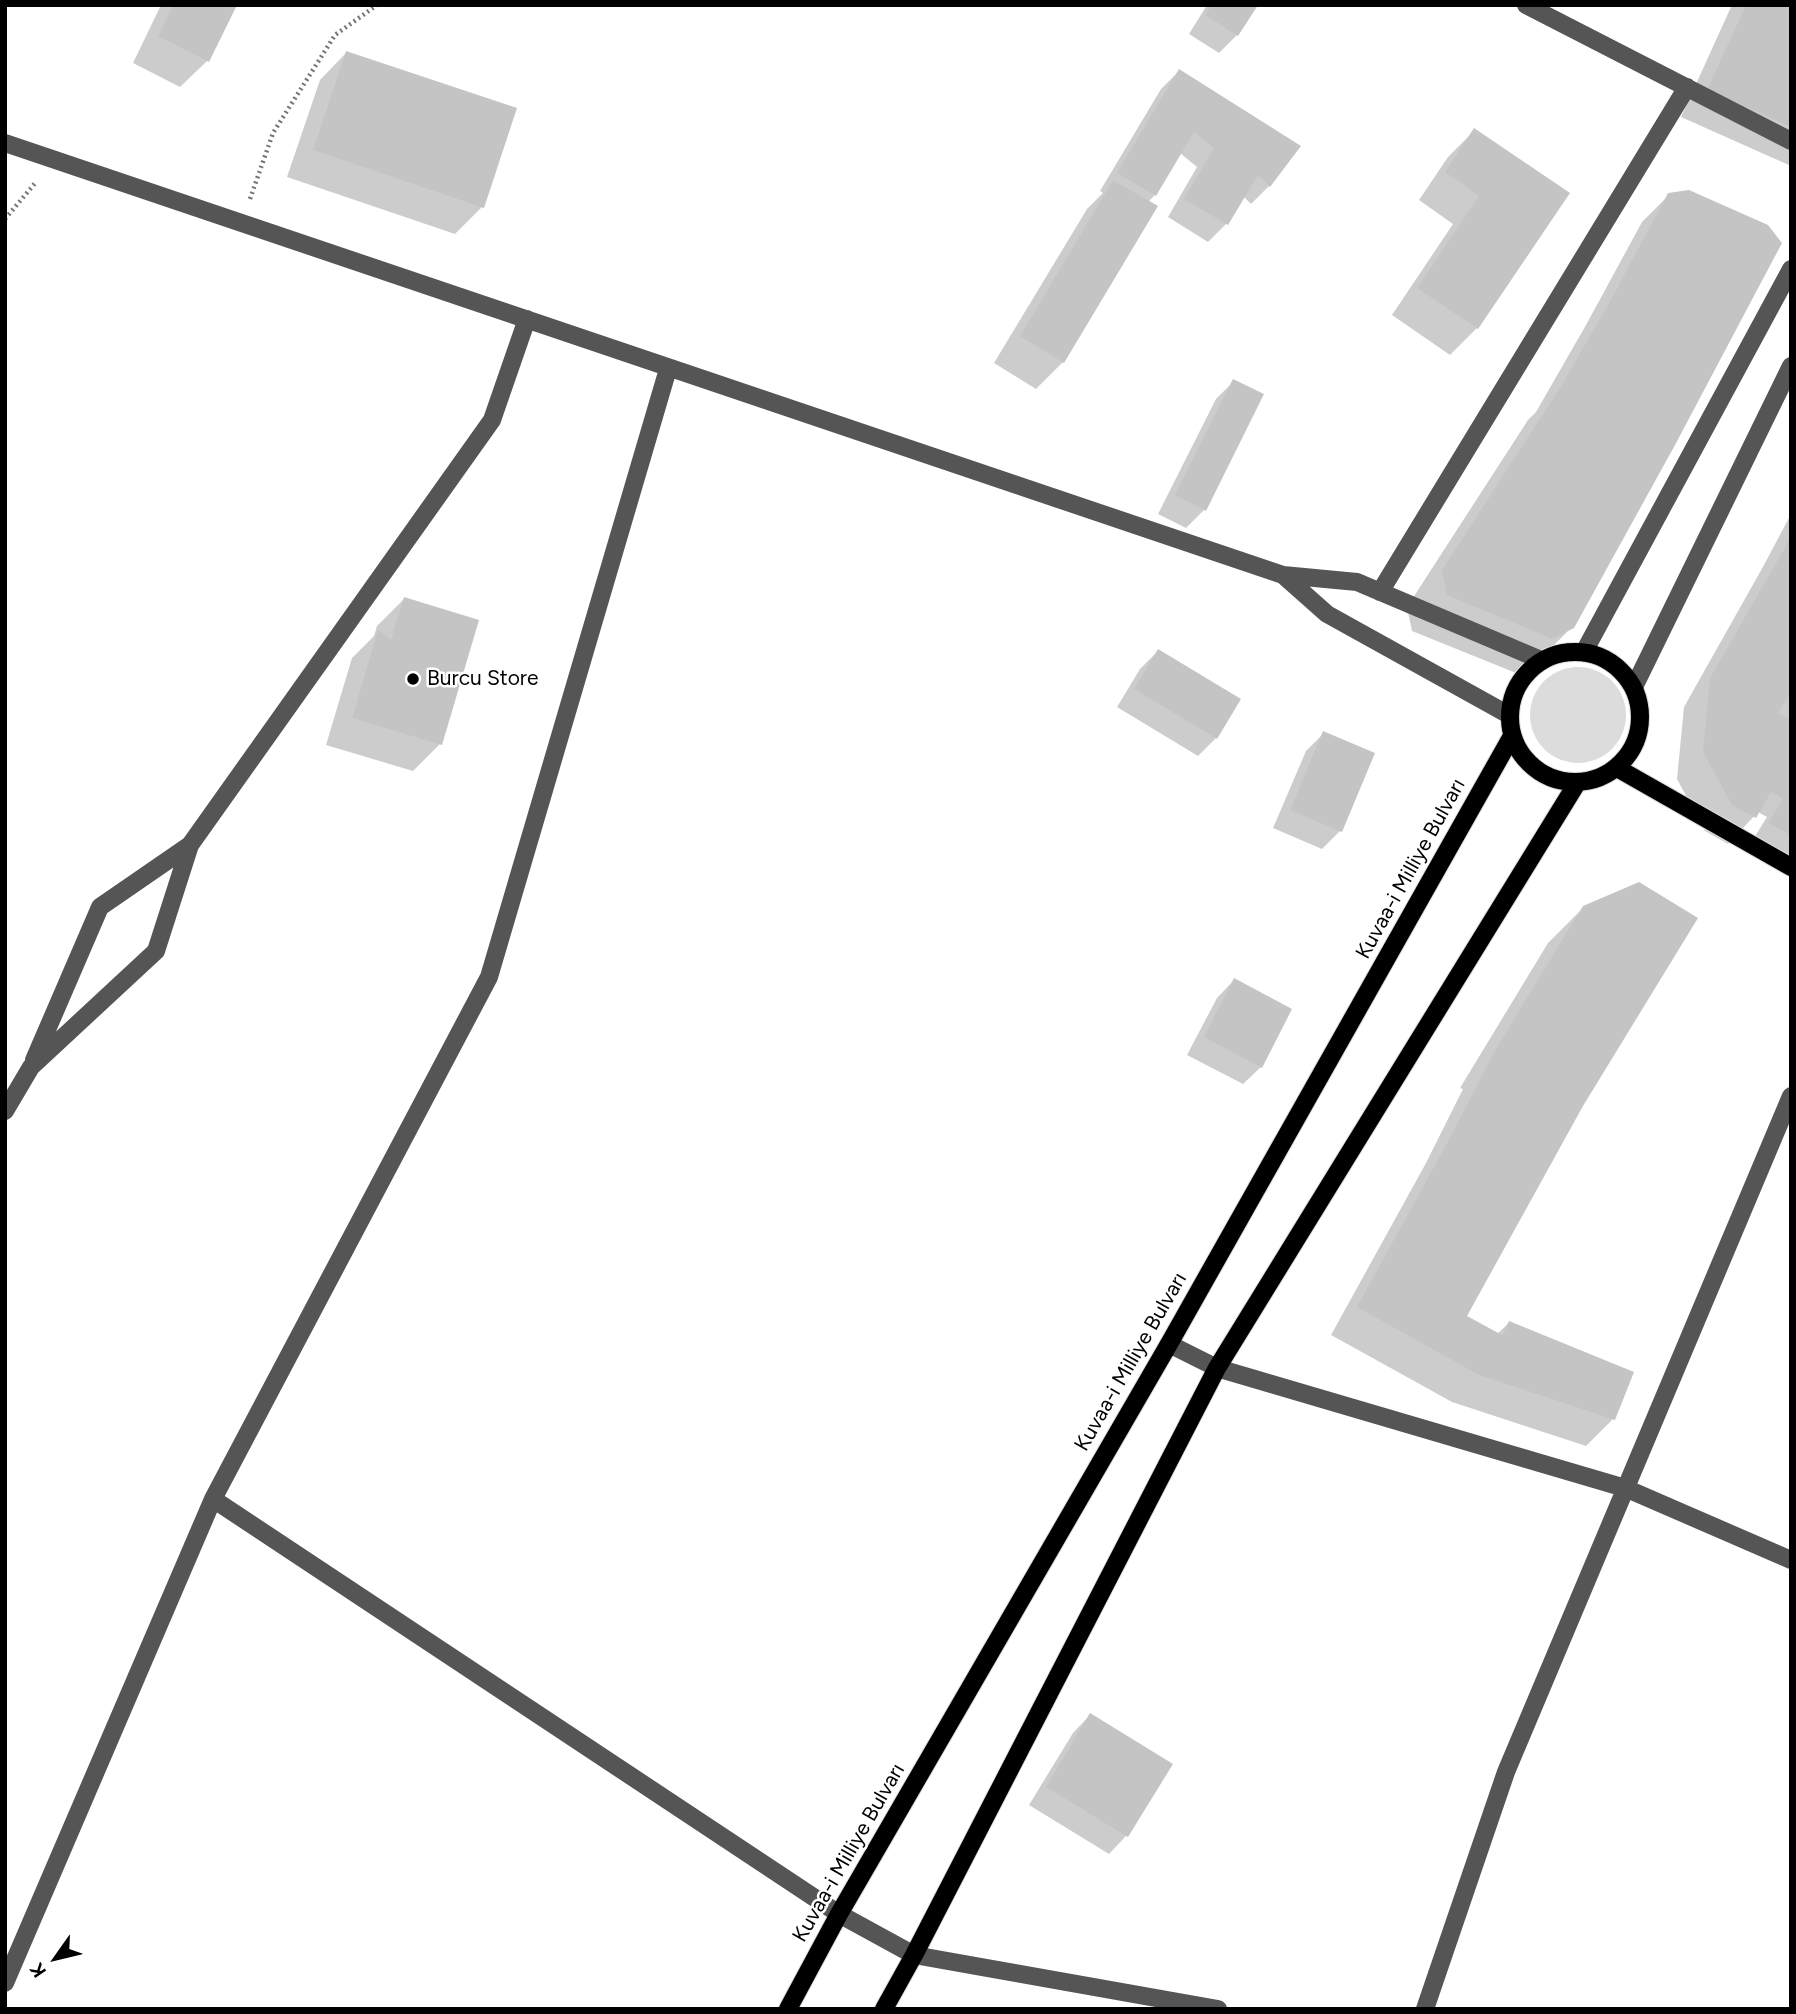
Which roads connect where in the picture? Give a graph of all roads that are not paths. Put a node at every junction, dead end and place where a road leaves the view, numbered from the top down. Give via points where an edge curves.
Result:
1 (1535, 7) edge
2 (1687, 88) junction
3 (1791, 141) edge
4 (5, 143) edge
5 (1791, 269) edge
6 (527, 319) junction
7 (1791, 366) edge
8 (668, 369) junction
9 (1283, 575) junction
10 (1380, 592) junction
11 (1584, 652) junction
12 (1541, 660) junction
13 (1634, 687) junction
14 (1509, 715) junction
15 (1512, 736) junction
16 (1617, 768) junction
17 (1577, 783) junction
18 (190, 845) junction
19 (1791, 867) edge
20 (31, 1067) junction
21 (1791, 1096) edge
22 (5, 1111) edge
23 (1168, 1344) junction
24 (1217, 1368) junction
25 (1625, 1488) junction
26 (213, 1499) junction
27 (1791, 1560) edge
28 (839, 1913) junction
29 (915, 1955) junction
30 (5, 1983) edge
31 (788, 2009) edge
32 (884, 2009) edge
33 (1218, 2009) edge
34 (1426, 2009) edge

1 - 2 street
2 - 3 street
2 - 10 street
4 - 6 street
5 - 11 street
6 - 8 street
6 - 18 street via 492,420
7 - 13 street
8 - 9 street
8 - 26 street via 489,977
9 - 10 street via 1357,582
9 - 14 street via 1327,614
10 - 12 street
11 - 12 main road via 1562,652
11 - 13 main road via 1622,670
12 - 14 main road via 1513,694
13 - 16 main road via 1640,730 1632,751
14 - 15 main road
15 - 17 main road via 1536,770
15 - 23 main road, Kuvaa-i Milliye Bulvarı
16 - 17 main road
16 - 19 main road
17 - 24 main road
18 - 20 street via 156,951
18 - 20 street via 100,907
20 - 22 street
21 - 25 street
23 - 24 street
23 - 28 main road, Kuvaa-i Milliye Bulvarı
24 - 25 street
24 - 29 main road
25 - 27 street
25 - 34 street via 1506,1772
26 - 28 street
26 - 30 street
28 - 29 street
28 - 31 main road, Kuvaa-i Milliye Bulvarı
29 - 32 main road
29 - 33 street

